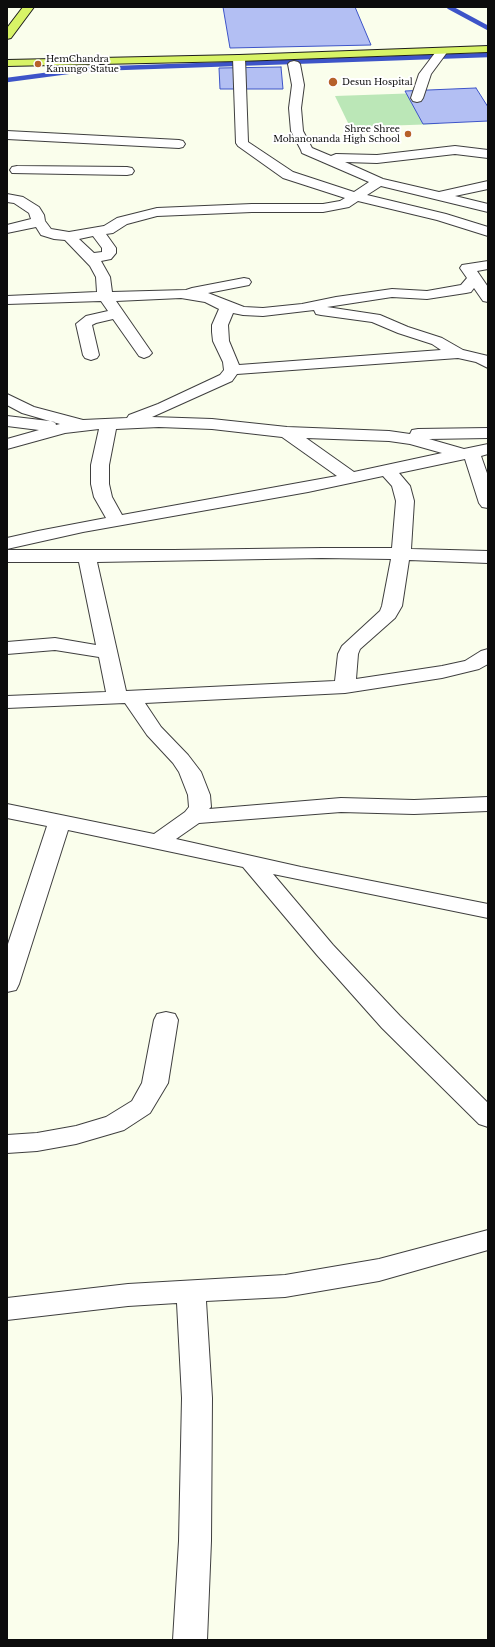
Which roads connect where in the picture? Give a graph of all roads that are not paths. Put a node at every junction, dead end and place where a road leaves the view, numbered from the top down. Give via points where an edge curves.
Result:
1 (29, 7) edge
2 (9, 32) edge
3 (488, 49) edge
4 (442, 51) junction
5 (239, 58) junction
6 (7, 63) edge
7 (57, 63) junction
8 (294, 64) dead end
9 (7, 67) edge
10 (417, 98) dead end
11 (7, 135) edge
12 (30, 136) junction
13 (179, 144) dead end
14 (488, 154) edge
15 (321, 156) junction
16 (17, 170) junction
17 (126, 171) dead end
18 (379, 182) junction
19 (488, 185) edge
20 (440, 196) junction
21 (357, 197) junction
22 (7, 198) edge
23 (488, 208) edge
24 (38, 221) junction
25 (7, 229) edge
26 (97, 232) junction
27 (488, 232) edge
28 (69, 236) junction
29 (90, 258) junction
30 (488, 265) edge
31 (475, 278) junction
32 (244, 282) dead end
33 (181, 294) junction
34 (105, 296) junction
35 (488, 298) edge
36 (7, 300) edge
37 (228, 306) junction
38 (302, 308) junction
39 (117, 314) junction
40 (144, 353) dead end
41 (458, 353) junction
42 (91, 355) dead end
43 (488, 363) edge
44 (232, 370) junction
45 (7, 399) edge
46 (7, 421) edge
47 (116, 423) junction
48 (84, 425) junction
49 (62, 428) junction
50 (287, 432) junction
51 (488, 433) edge
52 (389, 436) junction
53 (7, 444) edge
54 (488, 449) edge
55 (467, 454) junction
56 (386, 470) junction
57 (351, 478) junction
58 (488, 503) edge
59 (117, 521) junction
60 (7, 544) edge
61 (402, 554) junction
62 (7, 556) edge
63 (87, 556) junction
64 (488, 557) edge
65 (7, 648) edge
66 (108, 653) junction
67 (488, 655) edge
68 (345, 687) junction
69 (124, 697) junction
70 (7, 702) edge
71 (488, 804) edge
72 (7, 811) edge
73 (193, 818) junction
74 (59, 822) junction
75 (157, 842) junction
76 (251, 862) junction
77 (488, 911) edge
78 (7, 984) edge
79 (166, 1020) dead end
80 (488, 1118) edge
81 (7, 1144) edge
82 (488, 1240) edge
83 (191, 1291) junction
84 (7, 1309) edge
85 (190, 1640) edge

1 - 2 main road
3 - 4 main road
4 - 5 main road
4 - 10 street via 425,74
5 - 7 main road
5 - 21 street via 242,143 288,175
6 - 7 main road
7 - 9 main road
8 - 15 street via 298,86 295,108 298,131 307,150
11 - 12 street
12 - 13 street
12 - 16 street
14 - 15 street via 455,150 377,160
15 - 18 street
16 - 17 street
16 - 22 street
18 - 20 street
18 - 21 street
19 - 20 street
20 - 23 street
21 - 26 street via 344,204 323,208 157,212 129,218 108,230
21 - 27 street via 441,217
22 - 24 street via 18,200 34,210
24 - 25 street
24 - 28 street via 46,232
26 - 28 street
26 - 29 street via 109,248 109,253 106,256
28 - 29 street
29 - 34 street via 103,277
30 - 31 street via 467,268
31 - 35 street
31 - 38 street via 466,289 427,295 392,293
32 - 33 street
33 - 34 street
33 - 37 street via 209,298
34 - 36 street
34 - 39 street
37 - 38 street via 243,311 263,312
37 - 44 street via 220,325 220,332
38 - 41 street via 375,318 437,341
39 - 40 street
39 - 42 street via 91,319 84,324
41 - 43 street
41 - 44 street
44 - 47 street via 226,378 164,407
45 - 48 street via 28,410
46 - 49 street
47 - 48 street
47 - 50 street via 187,423
47 - 59 street via 100,465 100,484 103,497
48 - 49 street
49 - 53 street
50 - 52 street
50 - 57 street
51 - 52 street via 443,432
52 - 55 street via 412,439
54 - 55 street
55 - 56 street
55 - 58 street
56 - 57 street
56 - 61 street via 396,479 404,494
57 - 59 street
59 - 60 street
61 - 63 street
61 - 64 street
61 - 68 street via 392,606 388,614 352,646 348,654
62 - 63 street
63 - 66 street
65 - 66 street via 55,644
66 - 69 street
67 - 68 street via 472,665 442,672
68 - 69 street via 237,694
69 - 70 street
69 - 73 street via 190,772 200,795 200,807
71 - 73 street via 430,807 341,805
72 - 74 street
73 - 75 street
74 - 75 street
74 - 78 street
75 - 76 street
76 - 77 street
76 - 80 street via 325,950 386,1016
79 - 81 street via 155,1082 141,1107 115,1124 76,1136
82 - 83 street via 379,1270 285,1286
83 - 84 street
83 - 85 street via 197,1398 195,1541

